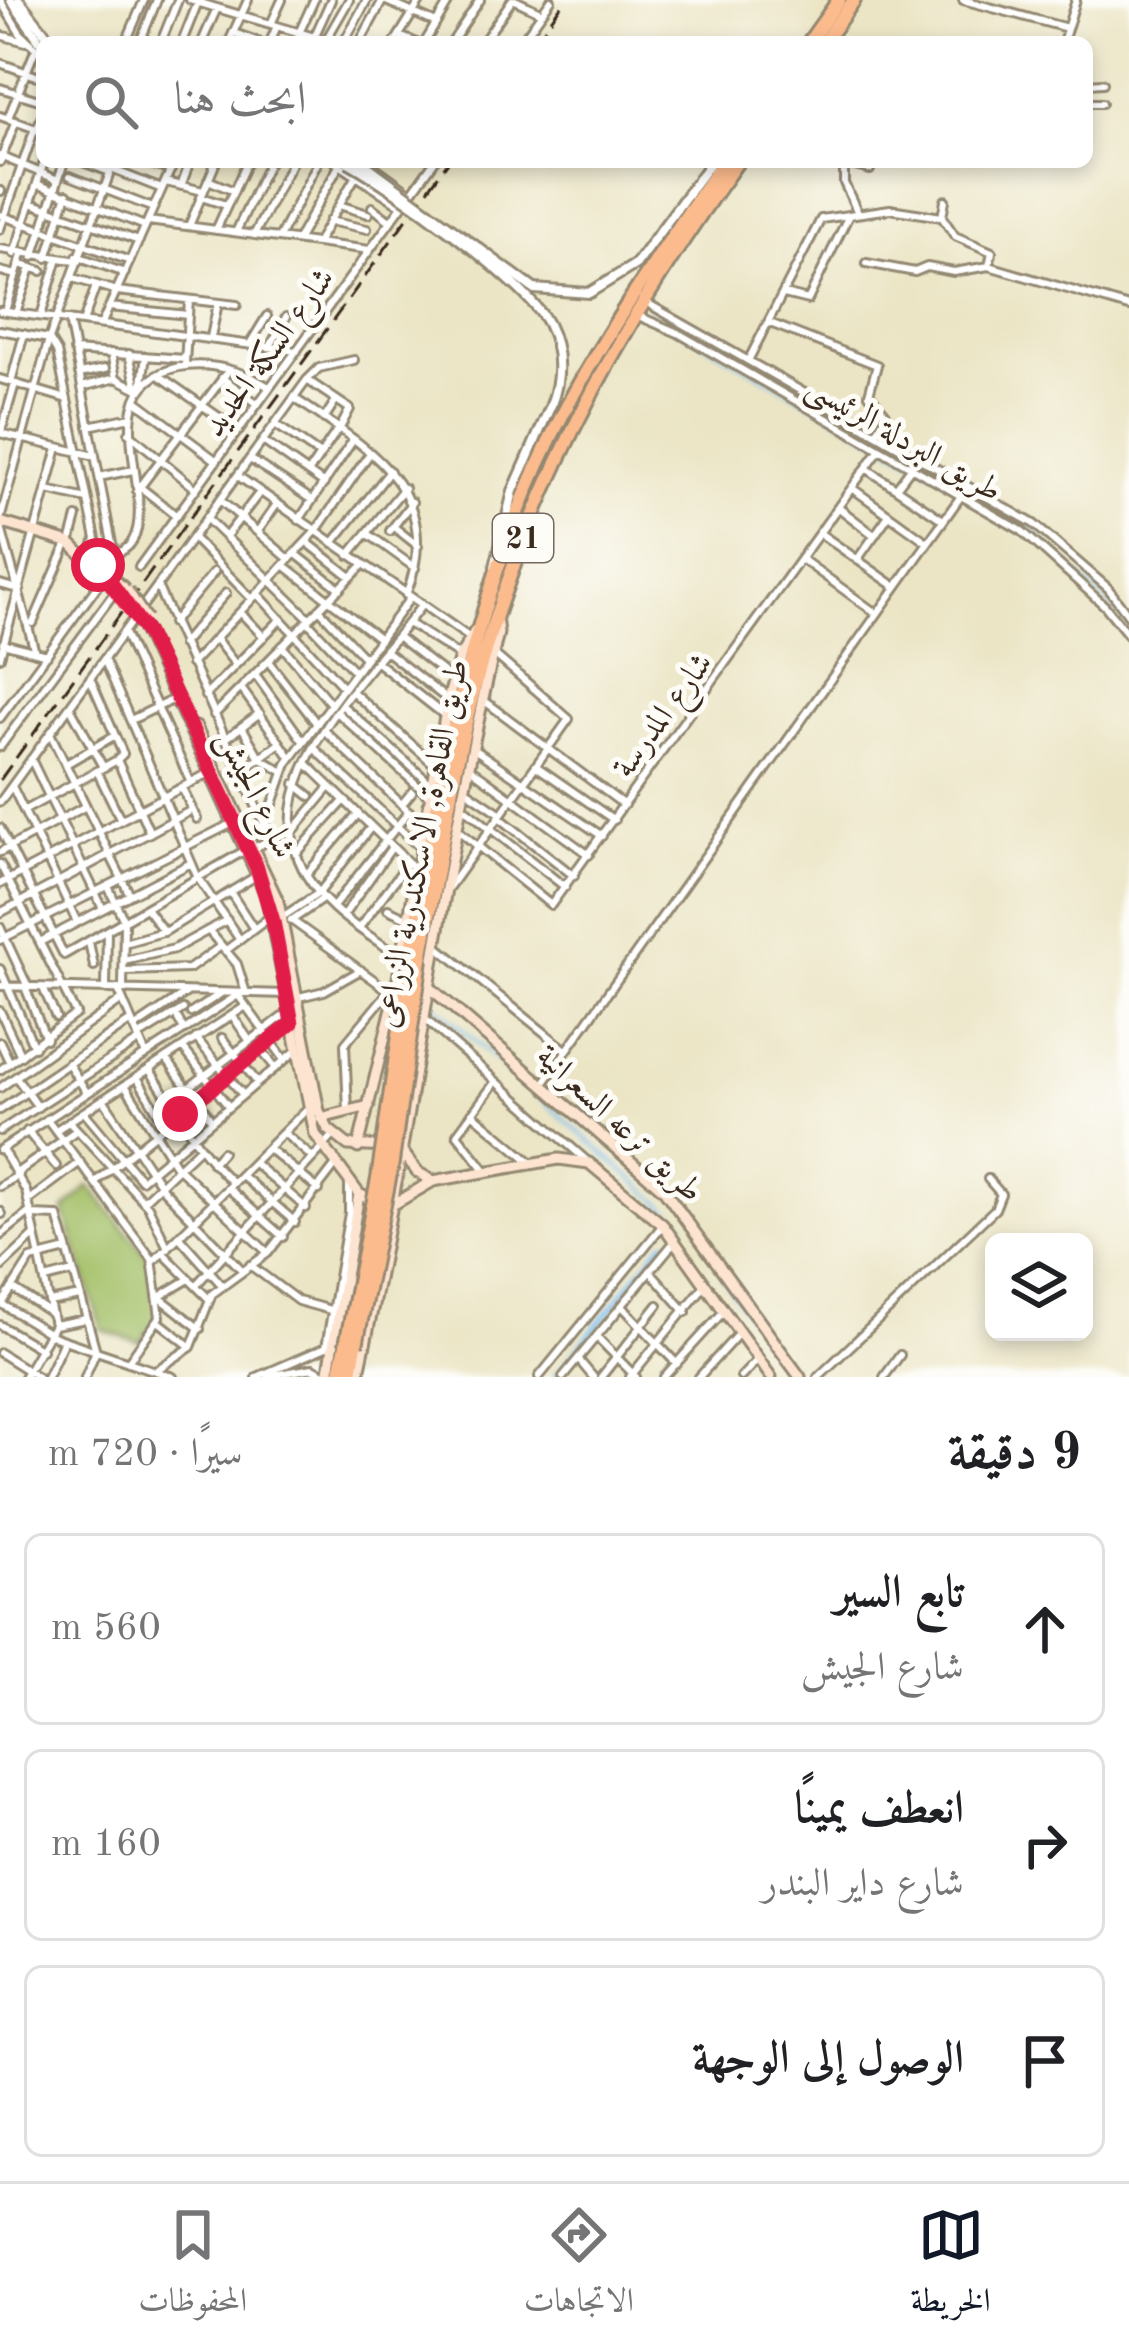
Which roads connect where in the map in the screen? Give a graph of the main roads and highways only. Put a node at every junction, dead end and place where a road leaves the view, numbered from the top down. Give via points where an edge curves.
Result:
1 (839, 0) edge
2 (854, 0) edge
3 (813, 36) edge
4 (828, 36) edge
5 (719, 168) edge
6 (733, 168) edge
7 (0, 522) edge
8 (93, 561) junction
9 (122, 591) junction
10 (141, 619) junction
11 (489, 619) junction
12 (244, 836) junction
13 (250, 848) junction
14 (282, 920) junction
15 (411, 959) junction
16 (426, 984) junction
17 (292, 996) junction
18 (369, 1106) junction
19 (321, 1118) junction
20 (358, 1148) junction
21 (403, 1153) junction
22 (433, 1180) junction
23 (359, 1194) junction
24 (395, 1207) junction
25 (351, 1345) junction
26 (328, 1377) edge
27 (339, 1377) edge
28 (354, 1377) edge
29 (771, 1377) edge
30 (800, 1377) edge

1 - 3 highway
2 - 4 highway
5 - 11 highway, طريق القاهرة, الاسكندرية الزراعى / 21 via 564,410 496,577
6 - 11 highway, طريق القاهرة, الاسكندرية الزراعى / 21 via 633,314 550,470
7 - 8 main road, شارع الجيش via 69,543
8 - 9 main road, شارع الجيش
8 - 9 main road, شارع الجيش
9 - 10 main road, شارع الجيش, bridge
10 - 12 main road, شارع الجيش
10 - 12 main road, شارع الجيش
11 - 15 highway, طريق القاهرة, الاسكندرية الزراعى / 21
11 - 15 main road via 470,638 452,679 411,866
11 - 16 main road via 499,630
12 - 13 main road, شارع الجيش
13 - 14 main road, شارع الجيش
13 - 14 main road, شارع الجيش
14 - 17 main road, شارع الجيش
15 - 18 main road via 392,993
15 - 25 highway, طريق القاهرة, الاسكندرية الزراعى / 21, bridge via 391,1169
16 - 21 main road
16 - 30 main road, طريق ترعه السعرانية via 675,1201
17 - 19 main road, شارع الجيش
17 - 23 main road, شارع الجيش via 308,1108 322,1148
18 - 19 main road
18 - 20 main road
19 - 20 main road, شارع الجيش via 333,1136
20 - 21 main road
21 - 22 main road
21 - 24 main road
22 - 24 main road
22 - 29 main road via 568,1159 589,1163 663,1226
23 - 24 main road
23 - 26 main road
24 - 28 main road
25 - 27 highway, طريق القاهرة, الاسكندرية الزراعى / 21
25 - 28 highway, طريق القاهرة, الاسكندرية الزراعى / 21

